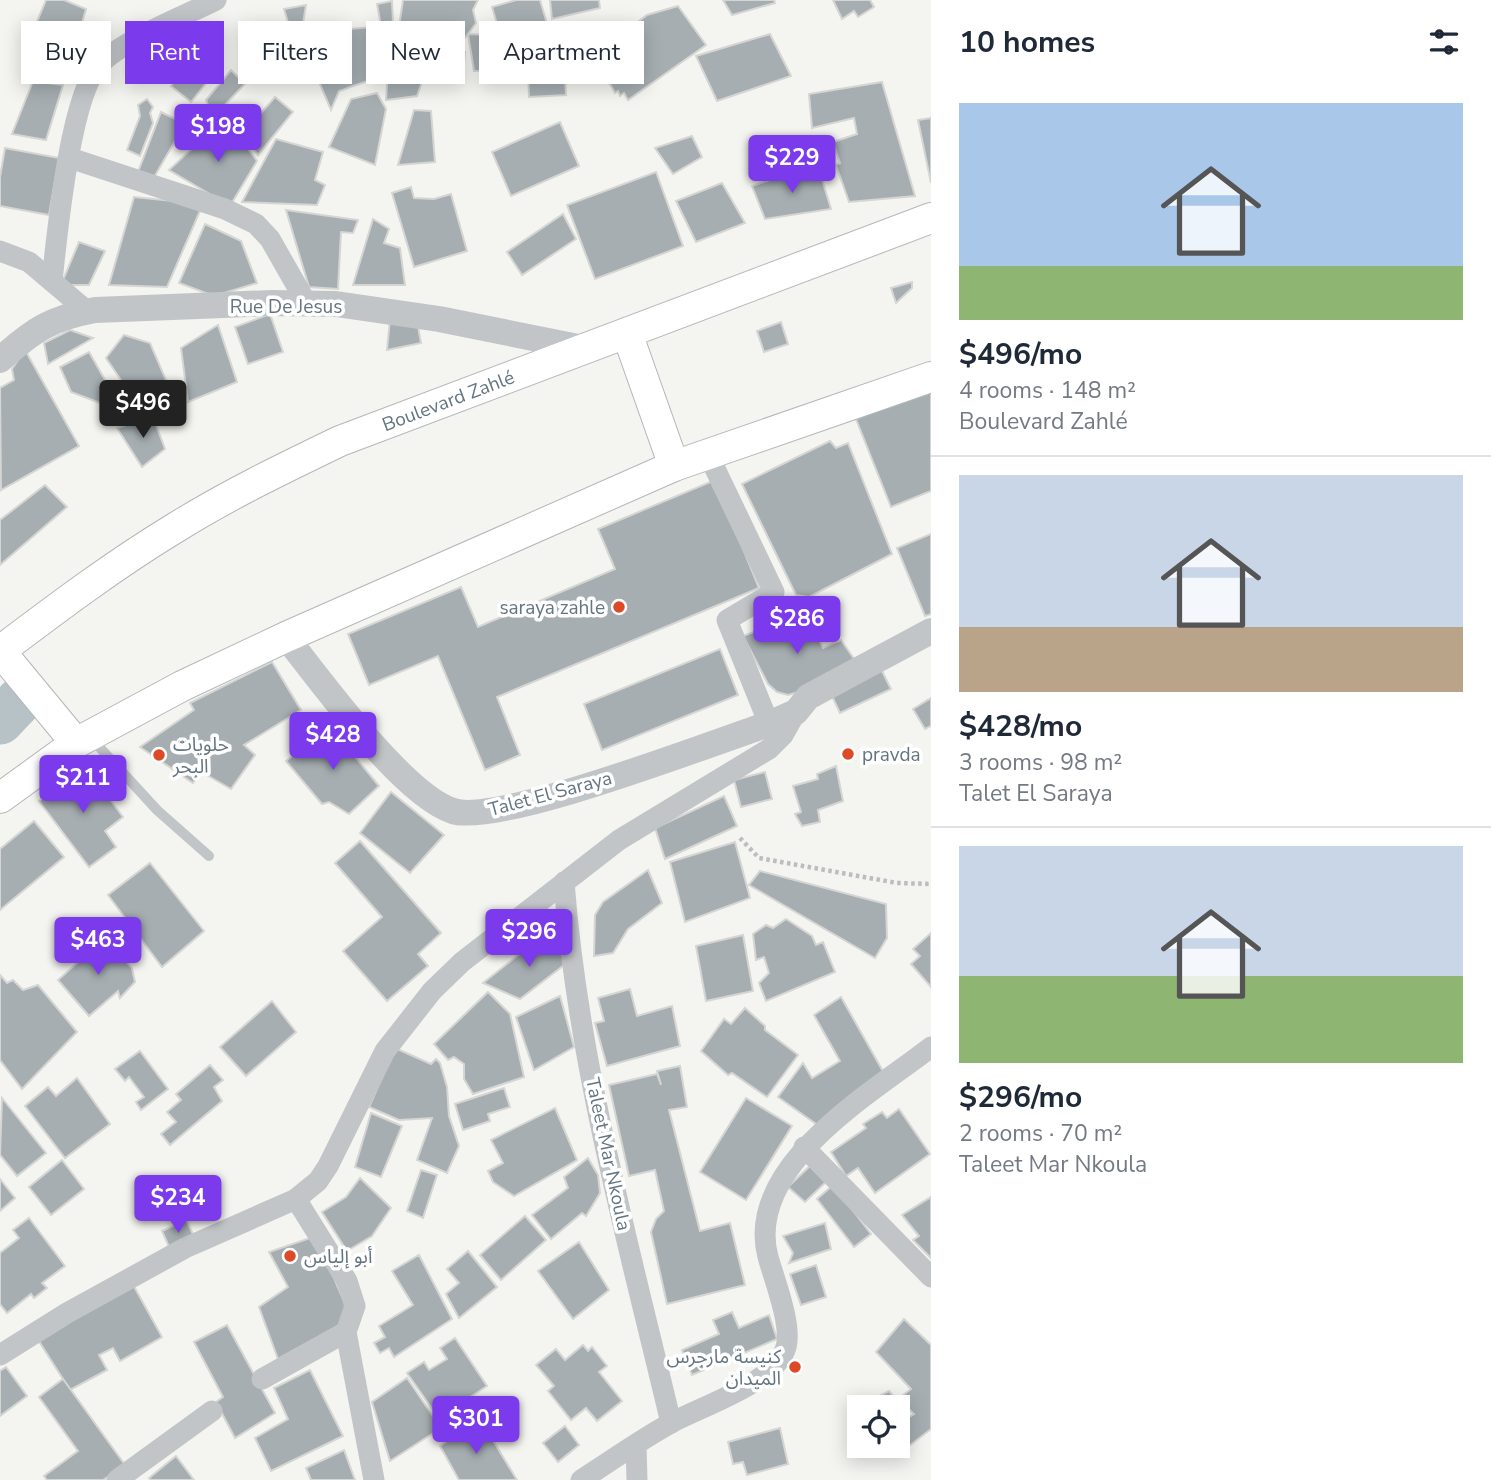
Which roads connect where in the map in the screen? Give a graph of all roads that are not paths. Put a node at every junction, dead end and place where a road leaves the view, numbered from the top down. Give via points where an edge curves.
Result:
1 (216, 0) edge
2 (70, 158) junction
3 (931, 218) edge
4 (0, 251) edge
5 (52, 281) junction
6 (307, 304) junction
7 (87, 311) junction
8 (627, 333) junction
9 (583, 348) junction
10 (0, 360) edge
11 (931, 377) edge
12 (708, 454) junction
13 (674, 466) junction
14 (931, 631) edge
15 (286, 637) junction
16 (0, 651) edge
17 (796, 712) junction
18 (769, 724) junction
19 (83, 739) junction
20 (0, 798) edge
21 (209, 856) dead end
22 (564, 882) junction
23 (931, 1047) edge
24 (804, 1147) junction
25 (296, 1199) junction
26 (931, 1277) edge
27 (346, 1332) junction
28 (0, 1355) edge
29 (262, 1378) dead end
30 (212, 1411) dead end
31 (671, 1423) junction
32 (636, 1445) junction
33 (117, 1480) edge
34 (373, 1480) edge
35 (581, 1480) edge
36 (637, 1480) edge

1 - 2 street via 110,55 98,66 82,96
2 - 5 street
2 - 6 street via 225,209 256,224 270,239
3 - 8 main road, Boulevard Zahlé
4 - 5 street via 29,262
5 - 7 street
6 - 7 street, Rue De Jesus
6 - 9 street, Rue De Jesus via 439,319
7 - 10 street, Rue De Jesus via 48,321
8 - 9 main road, Boulevard Zahlé
8 - 13 main road
9 - 16 main road, Boulevard Zahlé via 340,441 257,481 105,573
11 - 12 main road
12 - 13 main road
12 - 18 street via 774,592 727,620
13 - 15 main road
14 - 17 street, Talet El Saraya via 808,697
15 - 18 street, Talet El Saraya via 404,777 456,812 498,810 540,799
15 - 19 main road
16 - 19 main road
17 - 18 street, Talet El Saraya
17 - 22 street via 769,749 653,816
19 - 20 main road
19 - 21 lane
22 - 25 street via 432,991 385,1051 328,1166
22 - 31 street, Taleet Mar Nkoula via 578,1007
23 - 24 street
24 - 26 street
24 - 31 street via 779,1183 766,1234 787,1329 785,1351 747,1386
25 - 27 street via 347,1281 355,1306
25 - 28 street via 185,1248
27 - 29 street
27 - 34 street
30 - 33 street
31 - 32 street
32 - 35 street
32 - 36 street

